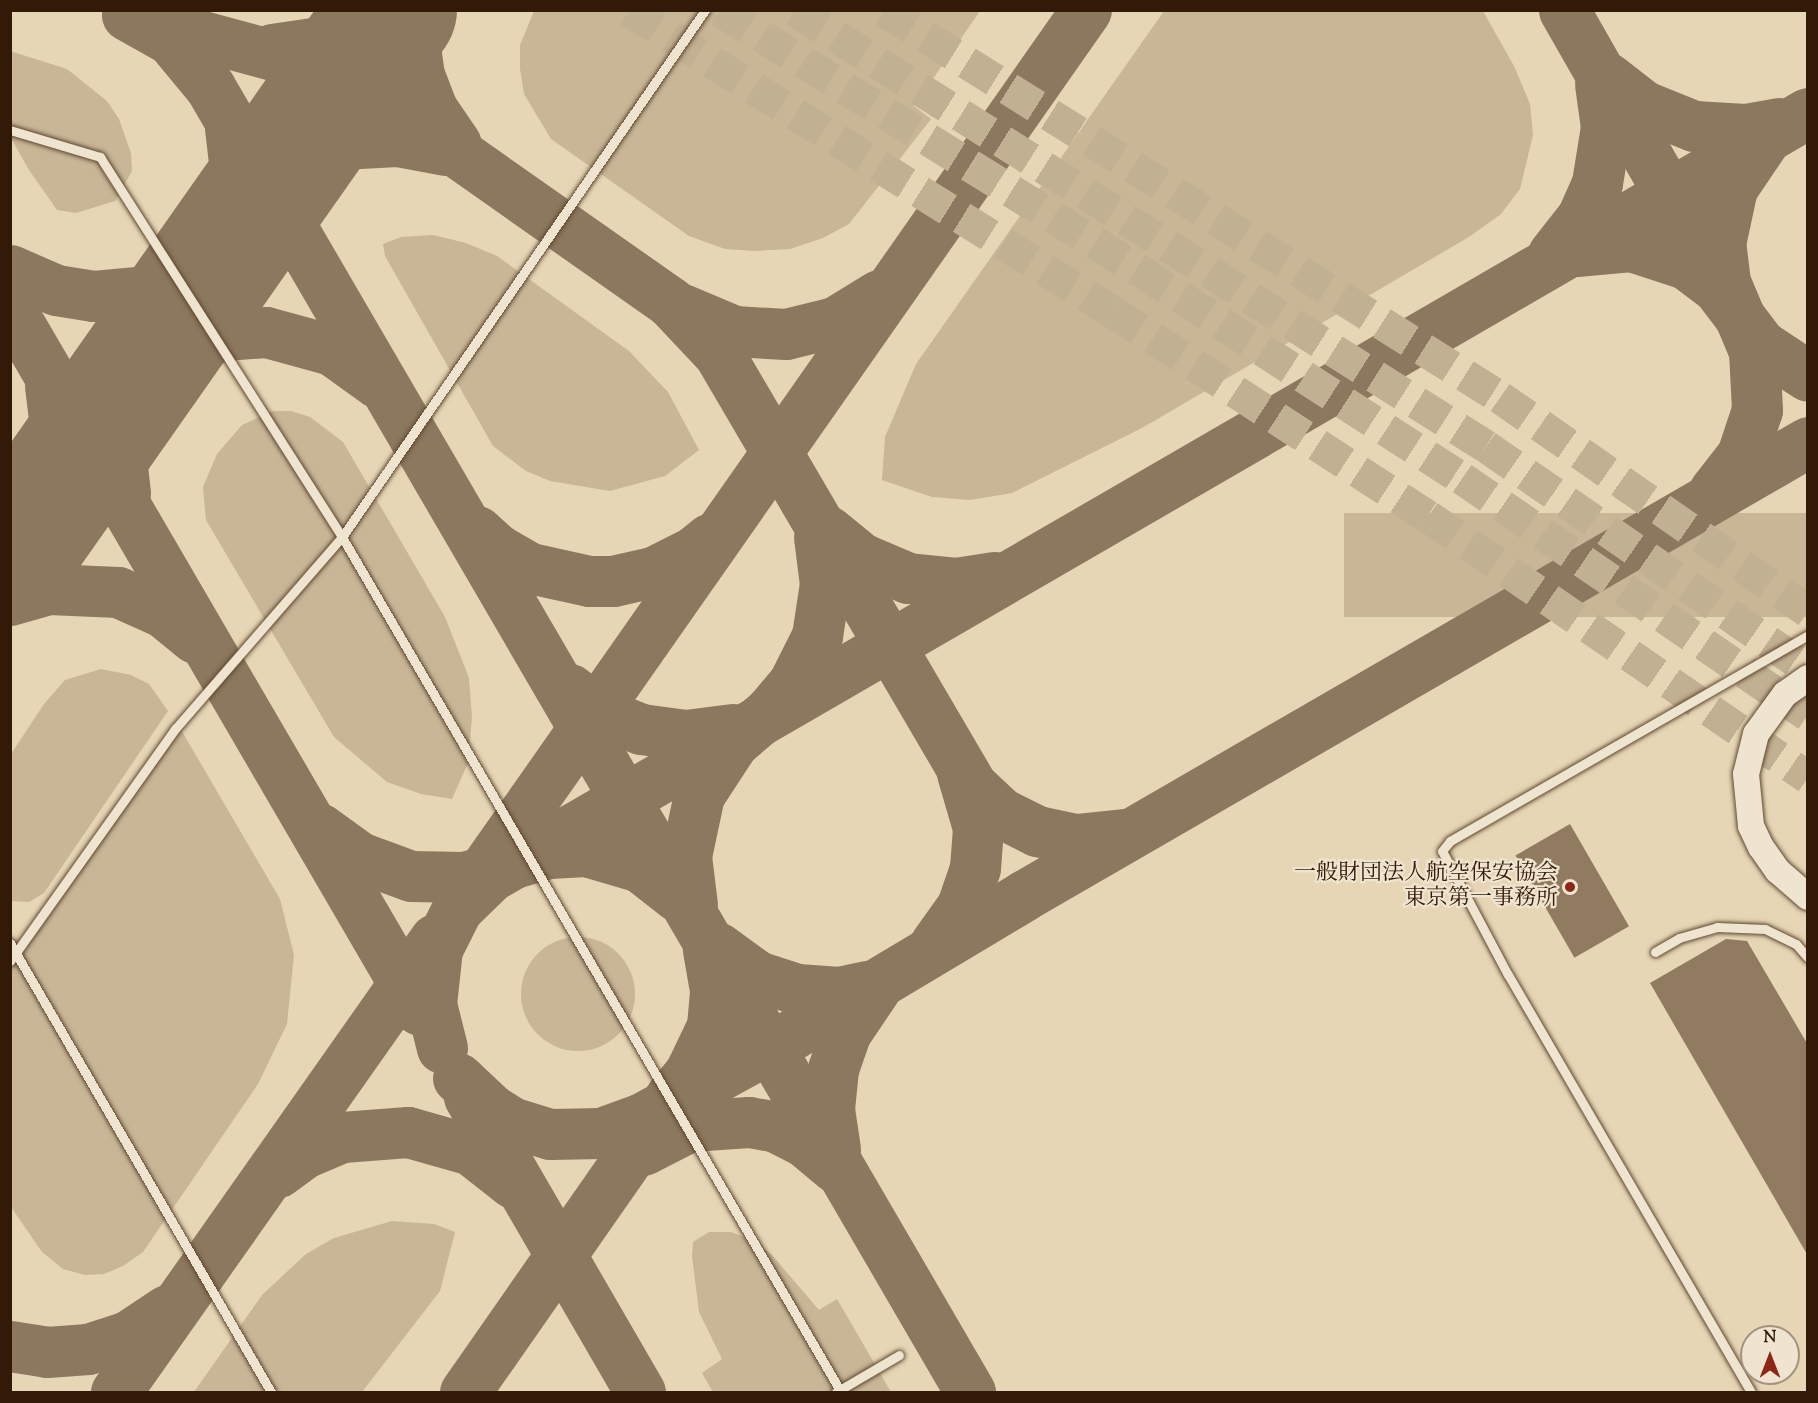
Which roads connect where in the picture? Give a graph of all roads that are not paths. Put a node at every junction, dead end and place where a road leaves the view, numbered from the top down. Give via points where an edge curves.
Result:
1 (705, 10) edge
2 (10, 130) edge
3 (342, 537) junction
4 (1808, 635) edge
5 (1808, 678) edge
6 (1808, 897) edge
7 (10, 943) edge
8 (1655, 951) dead end
9 (13, 957) edge
10 (1808, 958) edge
11 (899, 1355) dead end
12 (271, 1392) edge
13 (839, 1392) edge
14 (1751, 1392) edge

1 - 3 lane
2 - 3 lane via 100,157
3 - 9 lane via 175,729
3 - 13 lane
4 - 14 lane via 1450,841 1442,851 1508,975
5 - 6 street via 1785,694 1756,734 1746,774 1751,826 1761,847 1778,871
7 - 9 lane
8 - 10 lane via 1679,938 1717,927 1756,929 1796,944
9 - 12 lane
11 - 13 lane

